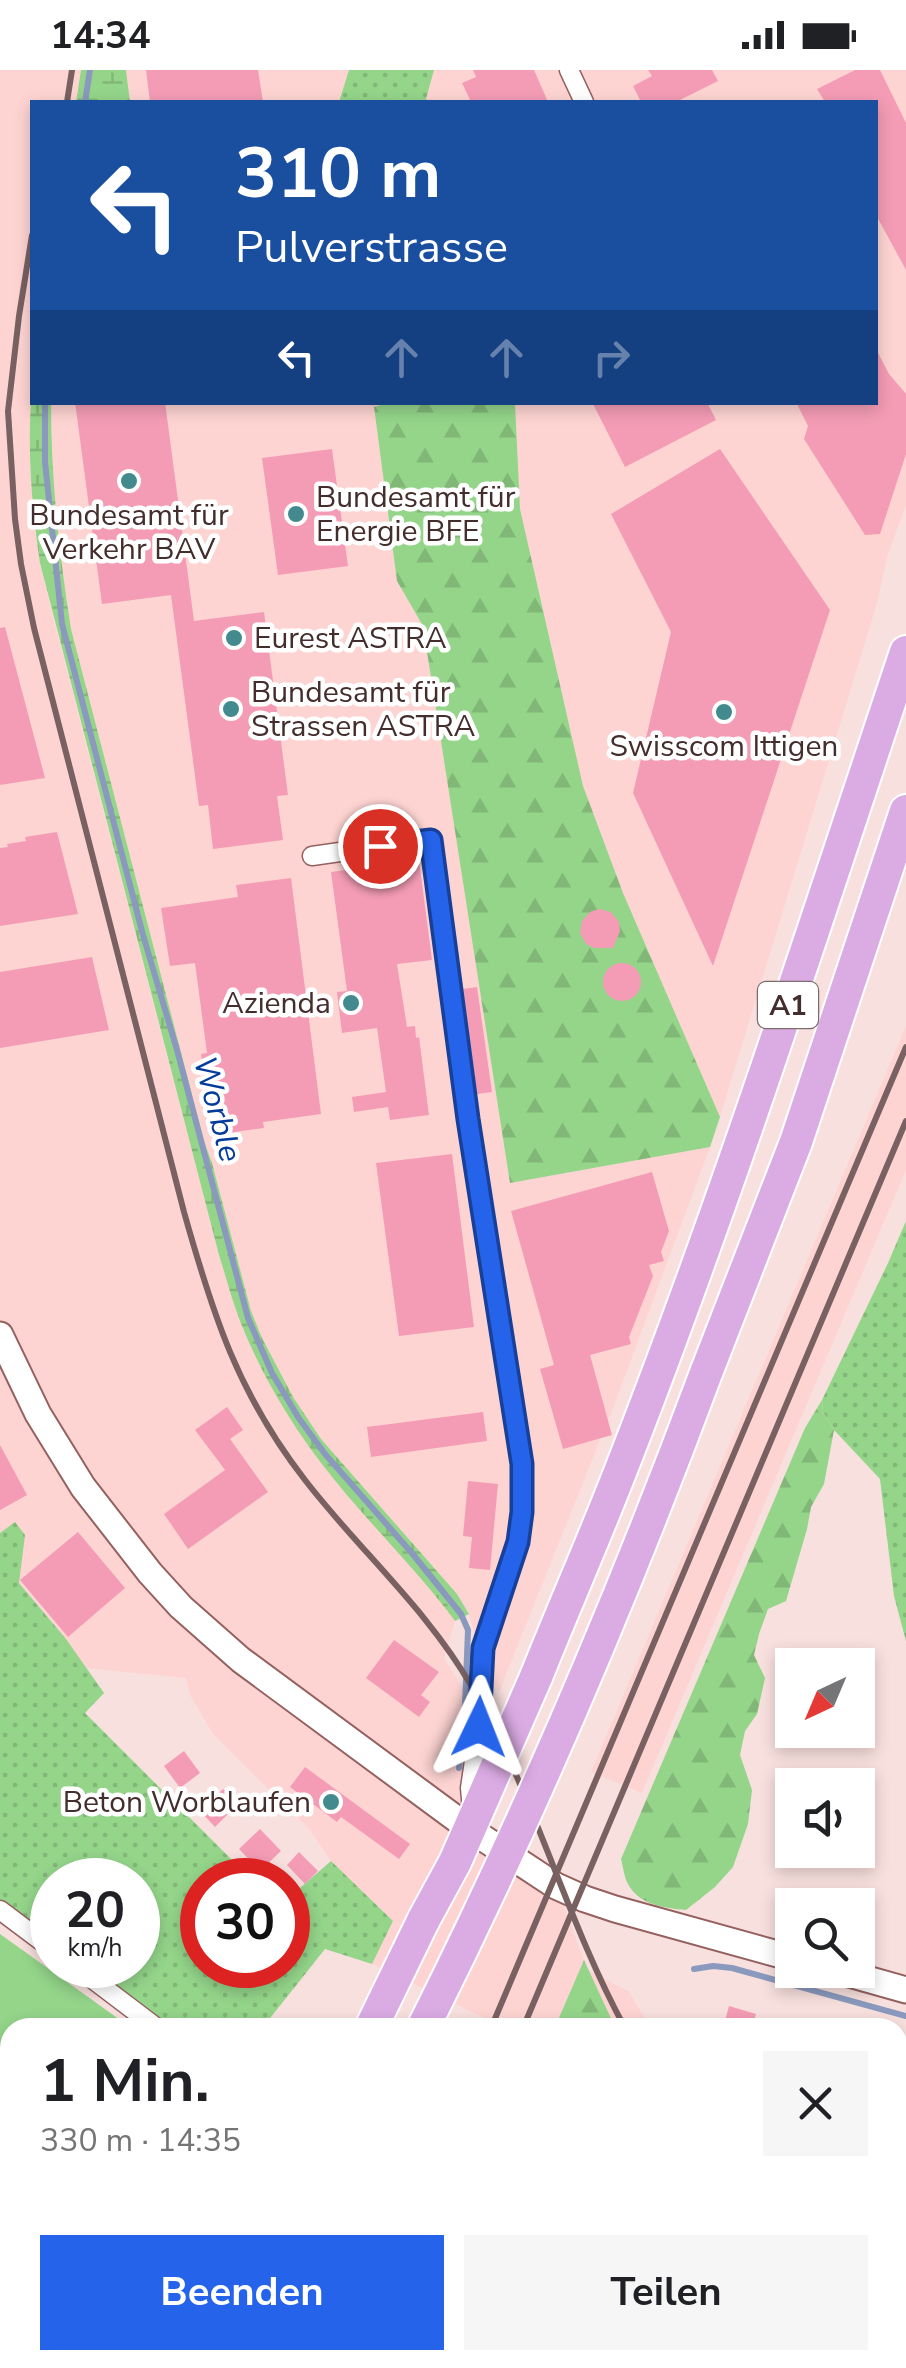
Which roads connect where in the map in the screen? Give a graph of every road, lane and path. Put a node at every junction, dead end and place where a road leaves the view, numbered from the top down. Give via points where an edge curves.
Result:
1 (569, 70) edge
2 (583, 100) edge
3 (906, 652) edge
4 (906, 811) edge
5 (312, 856) dead end
6 (0, 1335) edge
7 (474, 1832) junction
8 (0, 1910) edge
9 (30, 1932) edge
10 (775, 1953) edge
11 (875, 1981) edge
12 (104, 1988) edge
13 (906, 1990) edge
14 (144, 2018) edge
15 (376, 2018) edge
16 (428, 2018) edge

1 - 2 street
3 - 15 highway, A1, bridge via 747,1125 622,1467 493,1778
4 - 16 highway, A1, bridge via 796,1142 666,1483 534,1796
5 - 7 street via 431,840 522,1464 518,1542 483,1648 470,1788
6 - 7 main road via 83,1487 181,1607 241,1660
7 - 10 main road via 585,1899
8 - 9 street
11 - 13 main road
12 - 14 street

